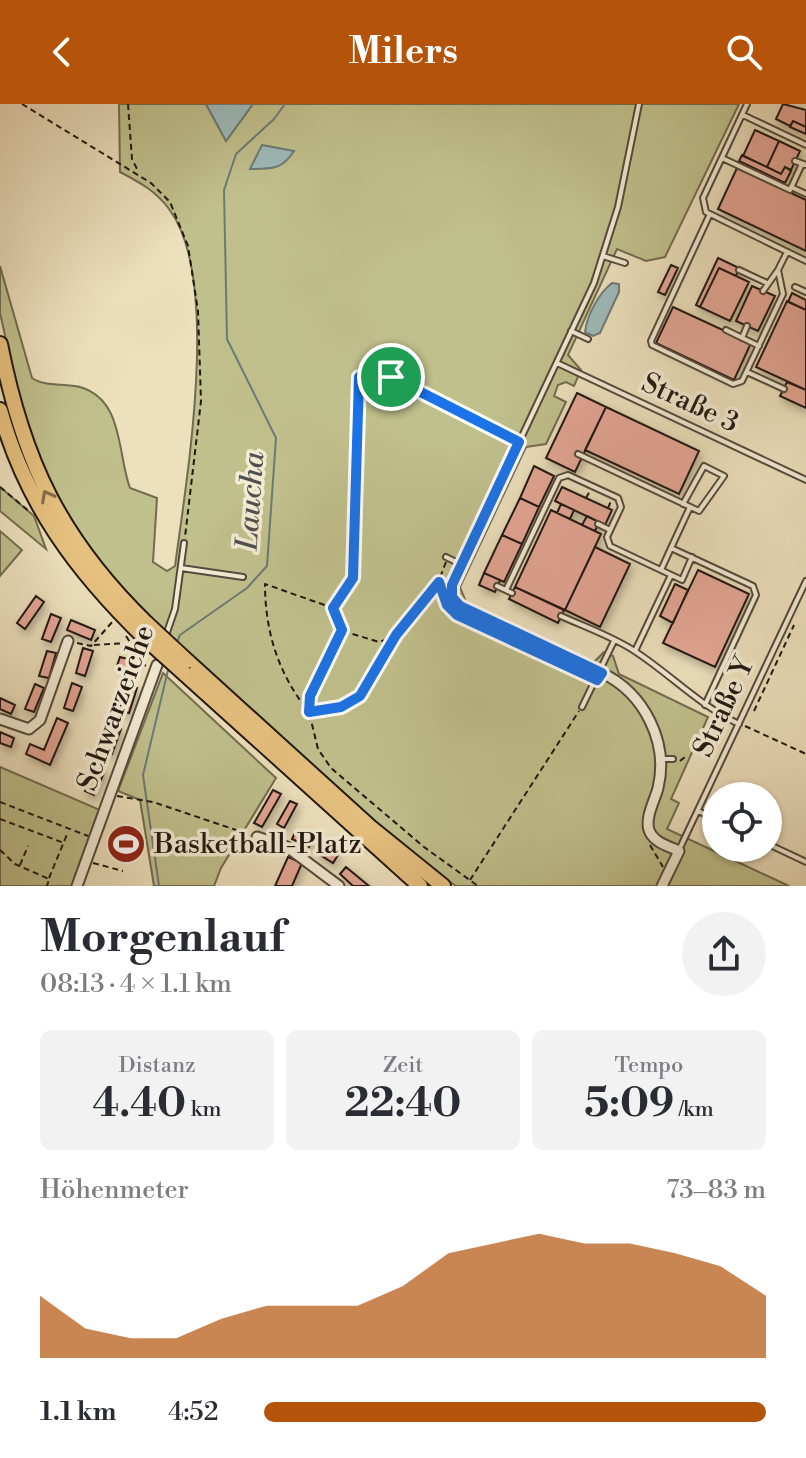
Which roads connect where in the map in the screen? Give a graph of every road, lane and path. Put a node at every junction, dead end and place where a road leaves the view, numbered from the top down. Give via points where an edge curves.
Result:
1 (22, 104) edge
2 (128, 104) edge
3 (639, 104) edge
4 (747, 104) edge
5 (742, 115) junction
6 (806, 145) edge
7 (722, 158) junction
8 (795, 161) dead end
9 (804, 165) edge
10 (139, 173) junction
11 (791, 187) junction
12 (806, 194) edge
13 (709, 216) junction
14 (787, 252) junction
15 (603, 256) junction
16 (806, 261) edge
17 (625, 263) dead end
18 (739, 270) dead end
19 (778, 270) junction
20 (767, 283) junction
21 (795, 287) dead end
22 (763, 291) dead end
23 (806, 292) edge
24 (747, 326) dead end
25 (726, 330) dead end
26 (571, 331) junction
27 (742, 338) junction
28 (588, 339) dead end
29 (0, 344) edge
30 (759, 346) junction
31 (557, 363) junction
32 (747, 372) junction
33 (784, 389) dead end
34 (0, 410) edge
35 (519, 442) junction
36 (578, 454) dead end
37 (806, 480) edge
38 (592, 486) junction
39 (0, 487) edge
40 (613, 496) junction
41 (586, 498) dead end
42 (683, 504) junction
43 (690, 507) junction
44 (608, 508) dead end
45 (34, 516) dead end
46 (598, 524) dead end
47 (611, 531) junction
48 (670, 532) dead end
49 (677, 535) junction
50 (184, 543) joint
51 (671, 548) junction
52 (446, 557) joint
53 (692, 557) junction
54 (462, 565) junction
55 (181, 568) junction
56 (661, 570) junction
57 (671, 575) junction
58 (243, 577) dead end
59 (806, 581) edge
60 (439, 582) junction
61 (497, 586) dead end
62 (333, 608) junction
63 (561, 616) dead end
64 (115, 618) dead end
65 (787, 622) junction
66 (794, 625) junction
67 (124, 627) dead end
68 (799, 628) dead end
69 (342, 630) junction
70 (396, 635) junction
71 (68, 641) joint
72 (614, 641) junction
73 (128, 643) junction
74 (93, 644) junction
75 (635, 651) junction
76 (157, 665) joint
77 (186, 667) junction
78 (153, 677) junction
79 (600, 677) junction
80 (705, 705) junction
81 (582, 707) joint
82 (754, 711) dead end
83 (309, 712) junction
84 (0, 719) edge
85 (739, 724) junction
86 (806, 754) edge
87 (685, 757) dead end
88 (660, 759) junction
89 (673, 759) dead end
90 (680, 761) dead end
91 (111, 793) junction
92 (0, 802) edge
93 (698, 811) junction
94 (702, 813) edge
95 (0, 819) edge
96 (69, 830) junction
97 (81, 835) dead end
98 (257, 837) joint
99 (64, 843) junction
100 (648, 843) dead end
101 (28, 846) dead end
102 (0, 850) edge
103 (679, 851) junction
104 (782, 851) edge
105 (86, 860) junction
106 (806, 862) edge
107 (20, 866) junction
108 (664, 869) dead end
109 (123, 871) dead end
110 (49, 879) junction
111 (469, 881) junction
112 (326, 882) edge
113 (47, 886) edge
114 (77, 886) edge
115 (339, 886) edge
116 (420, 886) edge
117 (443, 886) edge
118 (478, 886) edge
119 (662, 886) edge

1 - 10 path
2 - 10 path via 132,159
3 - 15 lane
4 - 5 lane
5 - 6 lane
5 - 7 lane
7 - 11 lane
7 - 13 lane via 703,198
8 - 9 lane
9 - 11 lane
10 - 50 path via 170,202 188,246 198,311 201,401
11 - 12 lane
13 - 14 lane
13 - 32 lane via 651,341 733,384
14 - 16 lane
14 - 19 lane
15 - 17 lane
15 - 26 lane
18 - 20 lane
19 - 20 lane
19 - 30 lane via 783,294
20 - 22 lane
21 - 23 lane
24 - 27 lane
25 - 27 lane
26 - 28 lane
26 - 31 lane
27 - 30 lane
77 -> 29 highway, bridge via 80,549 41,485 20,430
30 - 32 lane
31 - 35 lane
31 - 37 lane, Straße 3
32 - 33 lane
34 - 77 highway, bridge via 23,479 80,570 146,639
35 - 54 lane
35 - 62 path via 391,377 359,377 353,578
36 - 42 lane
38 - 40 lane
38 - 41 path
38 - 61 lane via 568,475 559,478 509,592
39 - 45 path
40 - 44 path
40 - 47 lane via 621,507
42 - 43 lane
42 - 43 lane via 704,466 724,476 699,511
43 - 49 lane
46 - 47 lane
47 - 56 lane via 610,546
48 - 49 lane
49 - 51 lane
50 - 55 lane, Schwarzeiche
51 - 53 lane
51 - 56 lane
52 - 54 lane
52 - 60 path
53 - 57 lane via 682,580
53 - 80 lane via 753,586 756,595
54 - 79 lane via 452,585 452,597 460,606
55 - 58 lane
55 - 76 lane, Schwarzeiche via 175,609
56 - 57 lane
57 - 75 lane
59 - 65 lane, Straße Y
60 - 70 path
60 - 79 path via 457,615
62 - 69 path
62 - 83 path via 265,584 265,623 292,691
63 - 72 lane
64 - 74 path
65 - 66 path
65 - 85 lane, Straße Y
66 - 68 path
66 - 82 path
67 - 73 path
69 - 70 path via 379,642
69 - 83 path via 310,696
70 - 83 path via 360,696 341,707
71 - 74 path
71 - 84 street via 40,720 29,729
72 - 75 lane
72 - 79 lane
73 - 74 path
73 - 78 path
75 - 80 lane
76 - 78 street, Schwarzeiche
77 - 116 highway
77 - 117 highway
78 - 91 street, Schwarzeiche
79 - 81 lane
79 - 88 street via 621,685 642,707 656,734
80 - 85 lane
81 - 111 path
83 - 111 path via 318,749 331,768
85 - 86 path
85 - 93 lane, Straße Y
87 - 90 path
88 - 89 lane
88 - 103 street via 648,827 658,842
91 - 98 path
91 - 105 street, Schwarzeiche
92 - 96 path
93 - 94 lane
93 - 103 lane, Straße Y
95 - 99 path
96 - 97 path
96 - 99 path
98 - 112 street via 287,847
99 - 110 path
100 - 108 path
101 - 107 path
102 - 107 path
103 - 119 street
104 - 106 lane
105 - 109 path
105 - 114 street, Schwarzeiche
107 - 110 path
110 - 113 path
111 - 118 path
112 - 115 street

